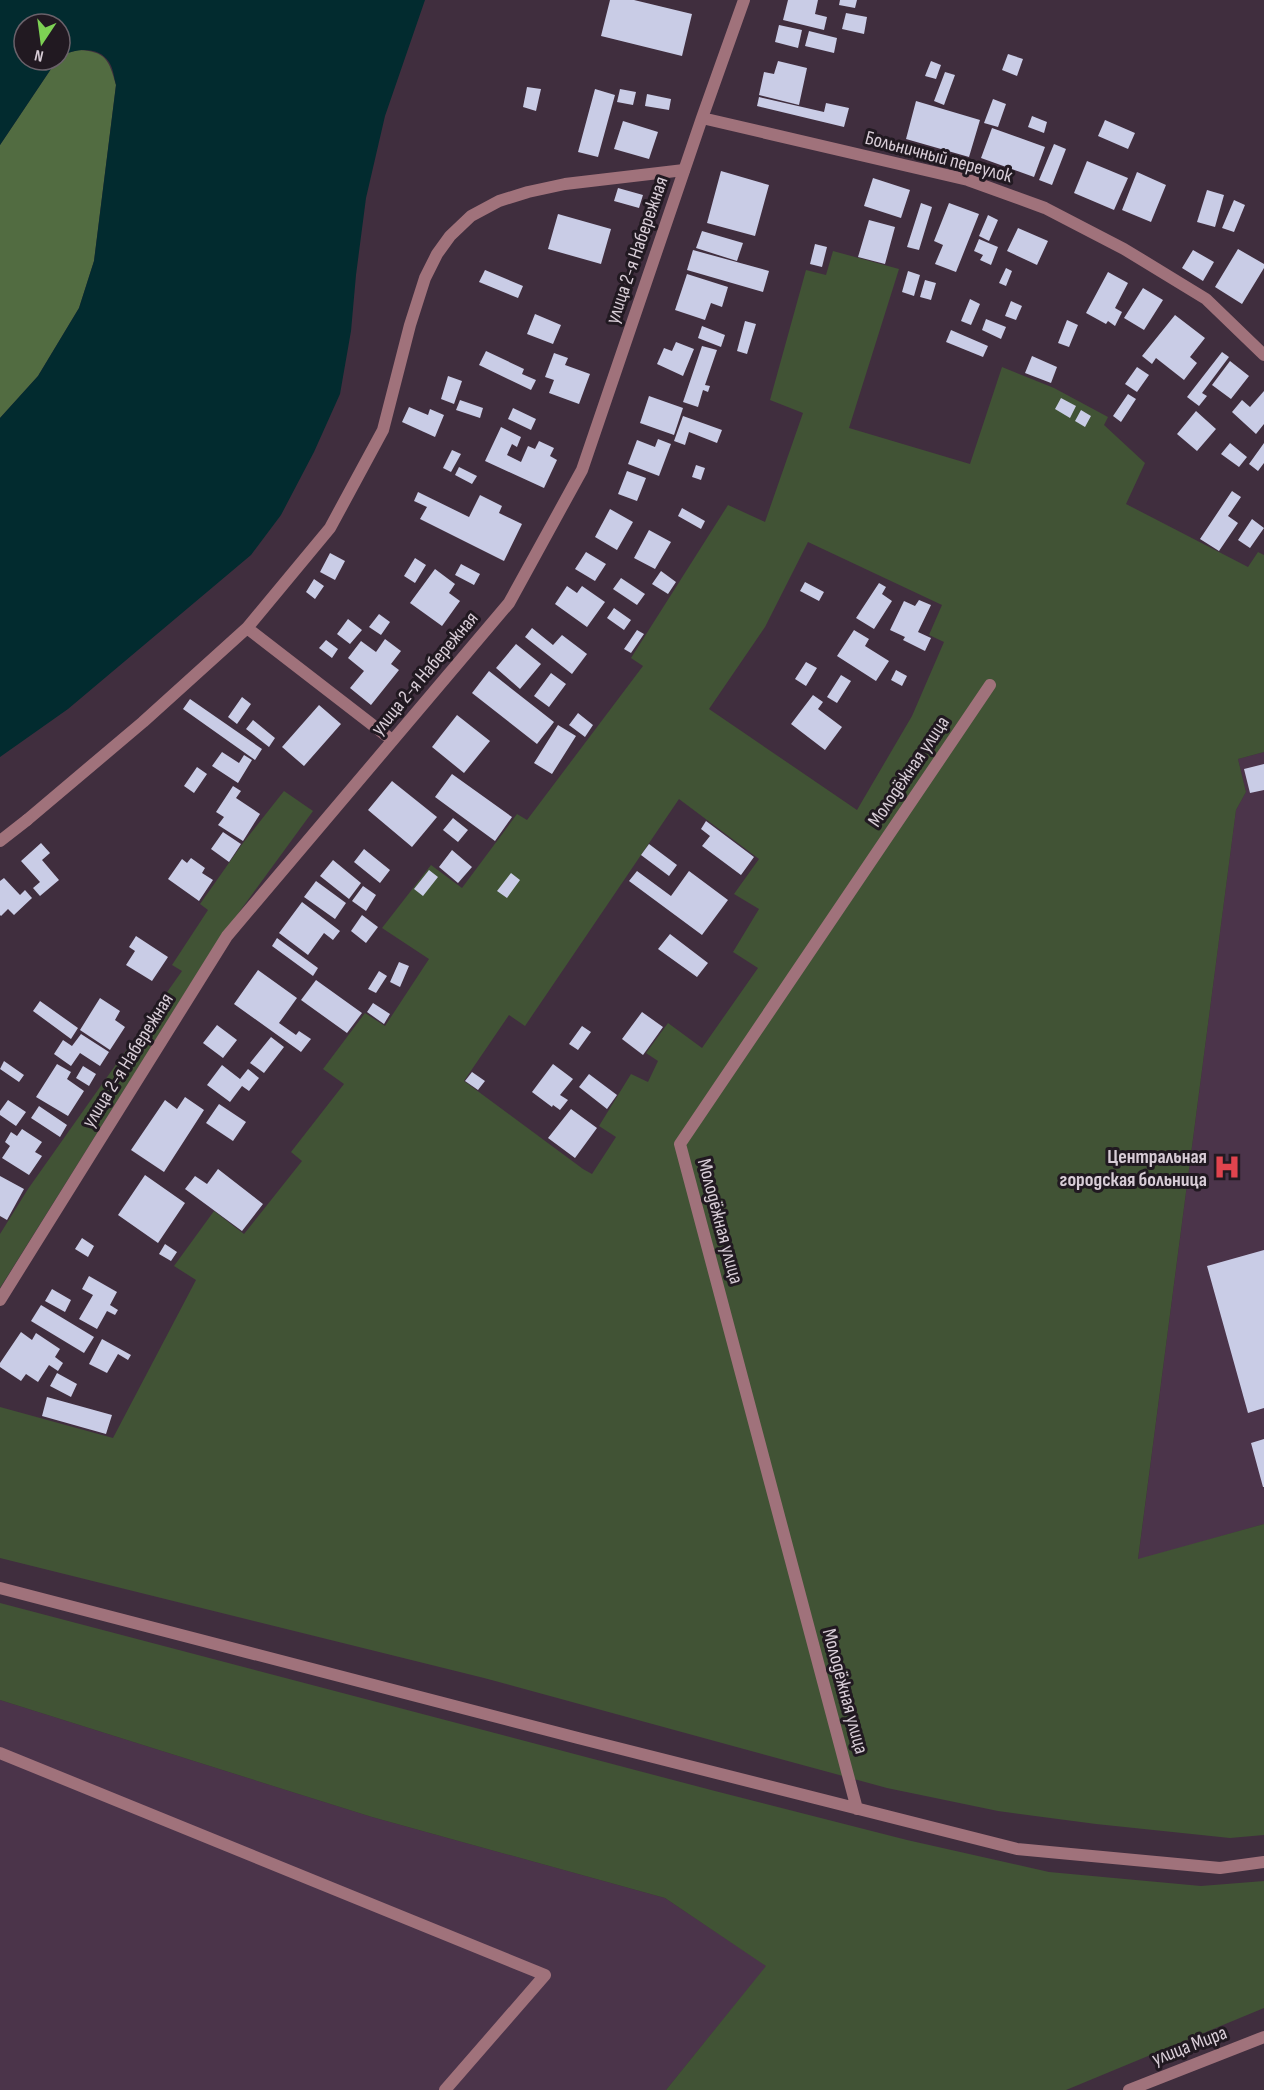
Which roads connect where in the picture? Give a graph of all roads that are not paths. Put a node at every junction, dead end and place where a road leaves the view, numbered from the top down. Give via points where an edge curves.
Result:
1 (744, 0) edge
2 (702, 118) junction
3 (684, 170) junction
4 (1264, 356) edge
5 (247, 628) junction
6 (990, 685) dead end
7 (392, 740) junction
8 (0, 841) edge
9 (0, 1300) edge
10 (0, 1588) edge
11 (0, 1753) edge
12 (857, 1809) junction
13 (1264, 1862) edge
14 (1264, 2037) edge
15 (446, 2090) edge
16 (1129, 2090) edge

1 - 2 street, улица 2-я Набережная
2 - 3 street, улица 2-я Набережная
2 - 4 street, Больничный переулок via 968,180 1045,208 1124,249 1206,299
3 - 5 street via 528,192 471,216 450,236 425,278 383,430 330,528
3 - 7 street, улица 2-я Набережная via 582,470 509,603
5 - 7 street
5 - 8 street via 143,722
6 - 12 street, Молодёжная улица via 680,1144
7 - 9 street, улица 2-я Набережная via 227,936
10 - 12 street
11 - 15 street via 545,1975
12 - 13 street via 1017,1849 1221,1868
14 - 16 street, улица Мира

